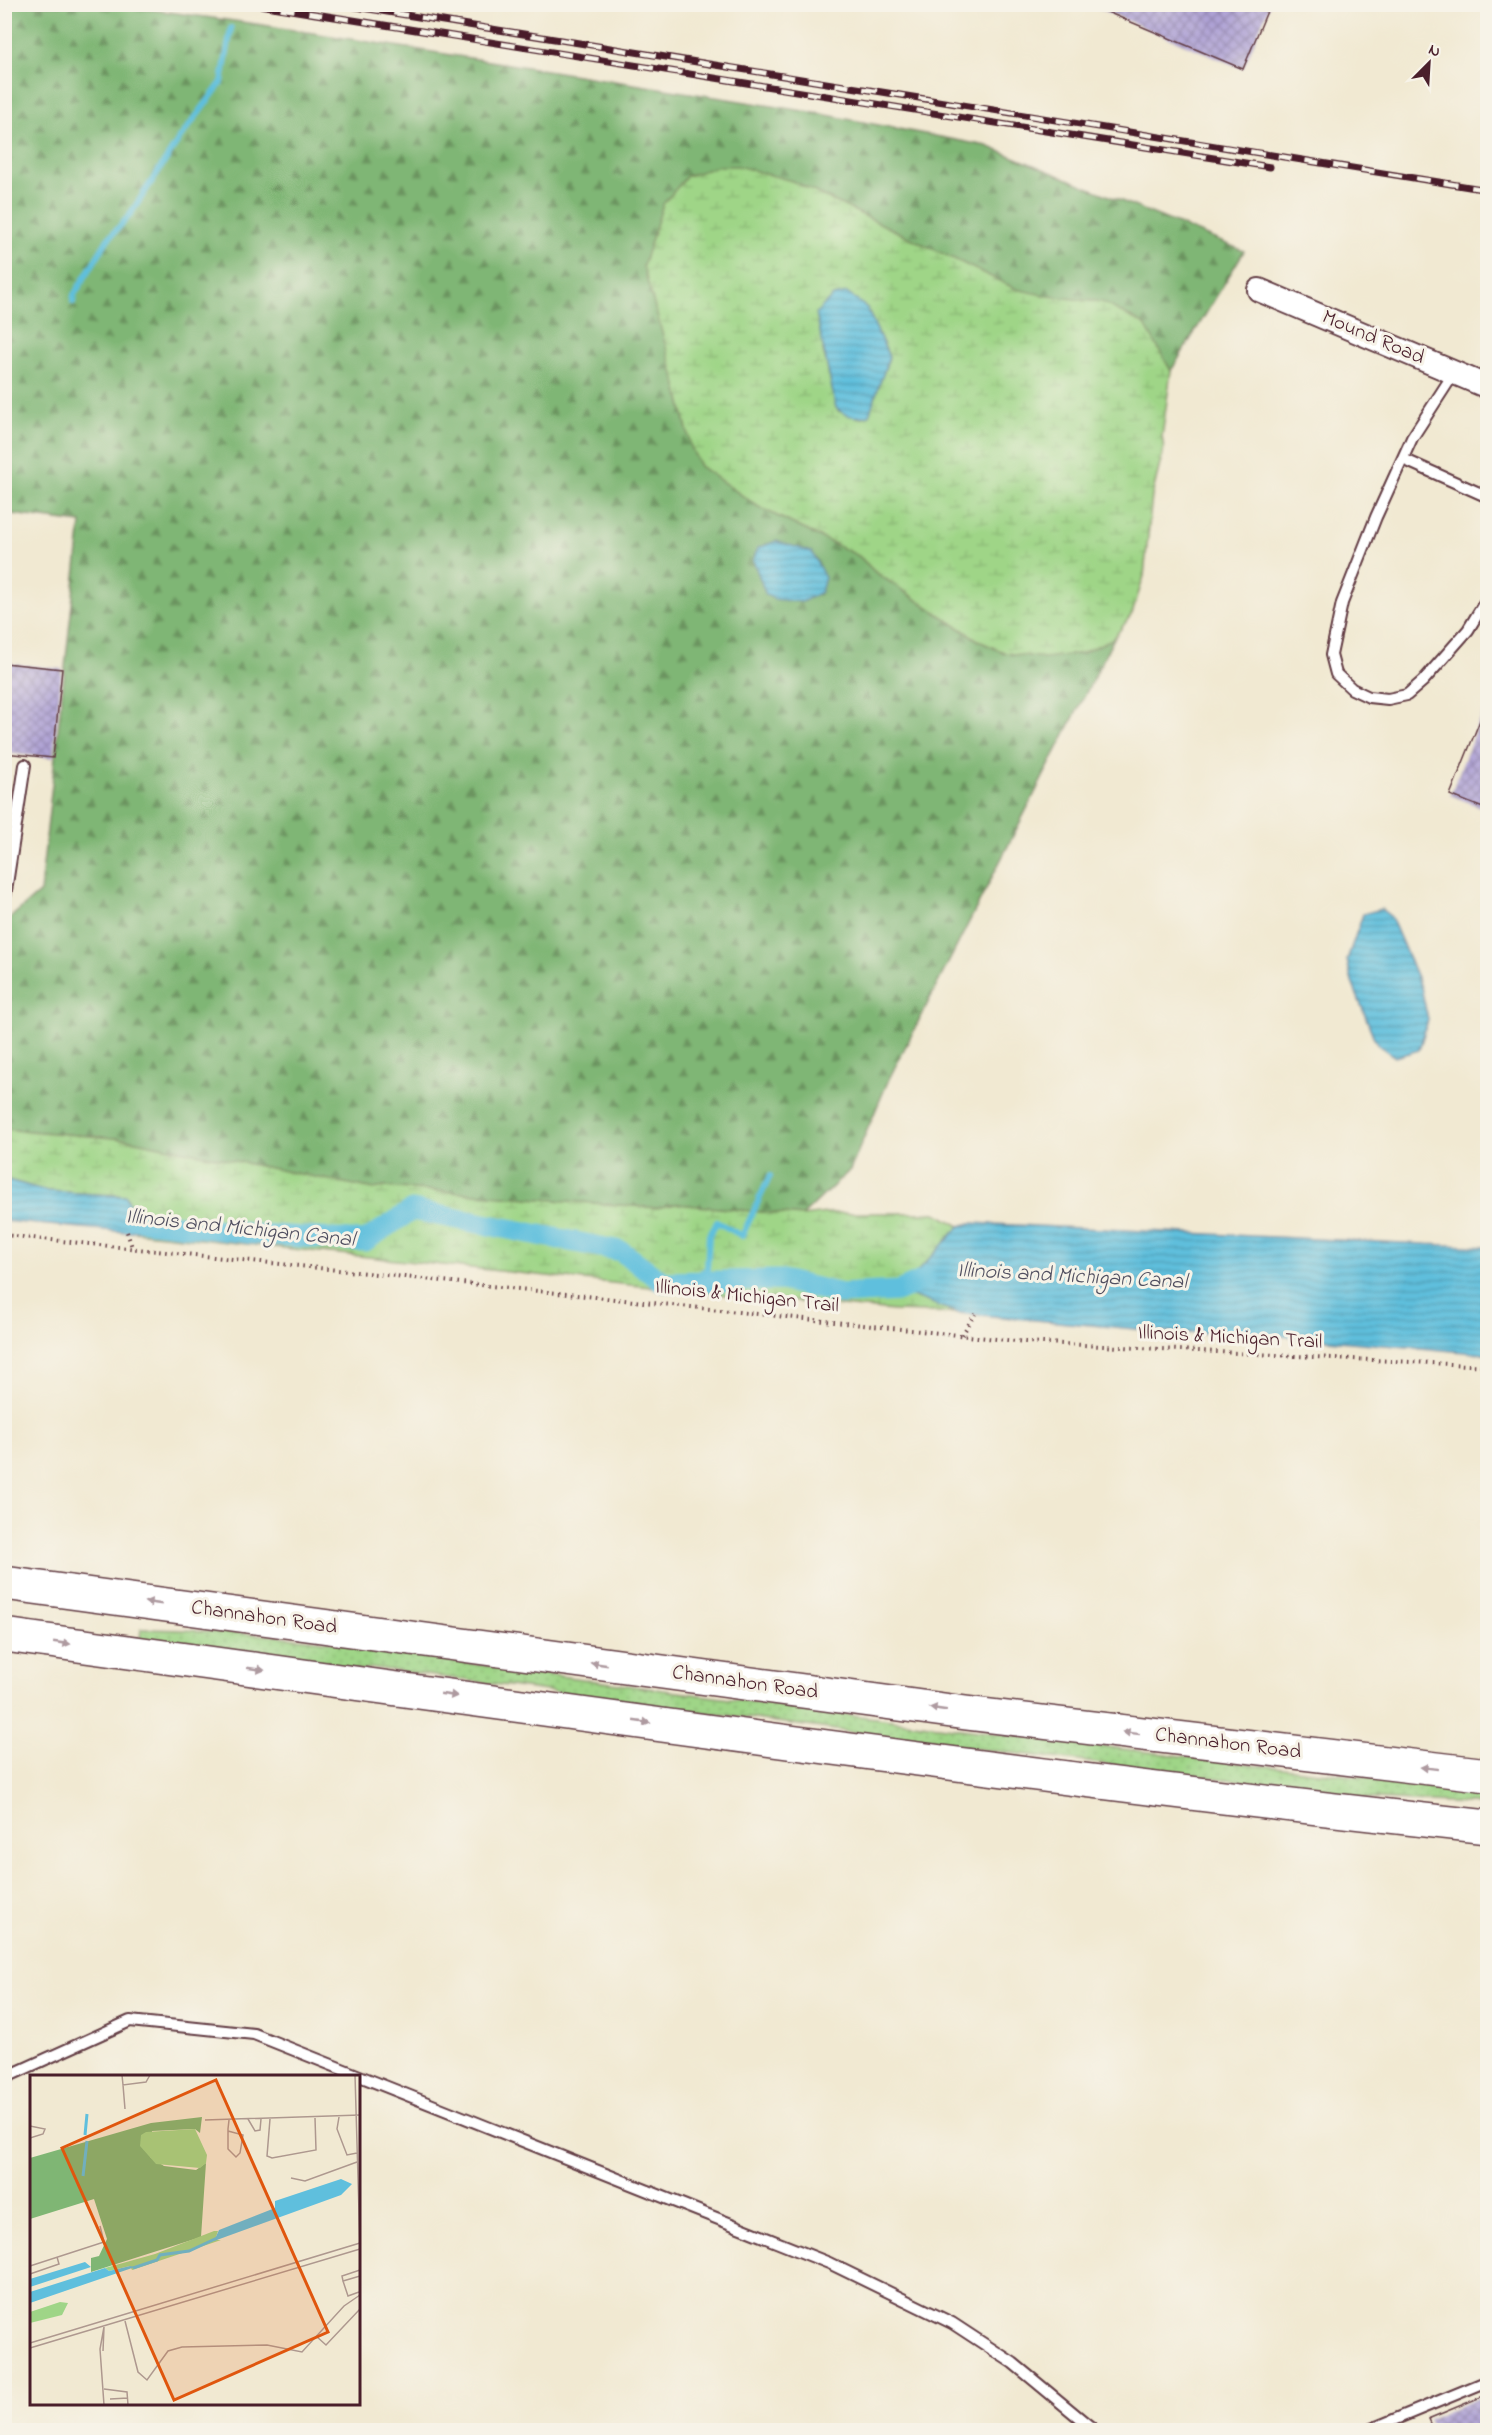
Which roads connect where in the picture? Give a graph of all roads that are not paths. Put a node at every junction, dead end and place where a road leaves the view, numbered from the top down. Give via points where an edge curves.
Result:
1 (1259, 290) dead end
2 (1454, 373) junction
3 (1488, 387) edge
4 (1403, 459) junction
5 (1488, 497) edge
6 (1488, 597) edge
7 (25, 765) dead end
8 (4, 904) edge
9 (4, 1583) edge
10 (4, 1635) edge
11 (1488, 1775) edge
12 (1488, 1827) edge
13 (357, 2075) edge
14 (360, 2076) edge
15 (4, 2078) edge
16 (1488, 2381) edge
17 (1375, 2429) edge
18 (1094, 2430) edge

1 - 2 street, Mound Road
2 - 3 street, Mound Road
2 - 4 lane
4 - 5 lane
4 - 6 lane via 1342,603 1330,655 1336,674 1352,689 1369,697 1407,695 1468,630
7 - 8 lane
11 -> 9 main road, Channahon Road via 966,1713
10 -> 12 main road via 843,1748
13 - 15 lane via 254,2034 130,2021
14 - 18 lane via 830,2263 952,2323 1013,2363
16 - 17 lane

